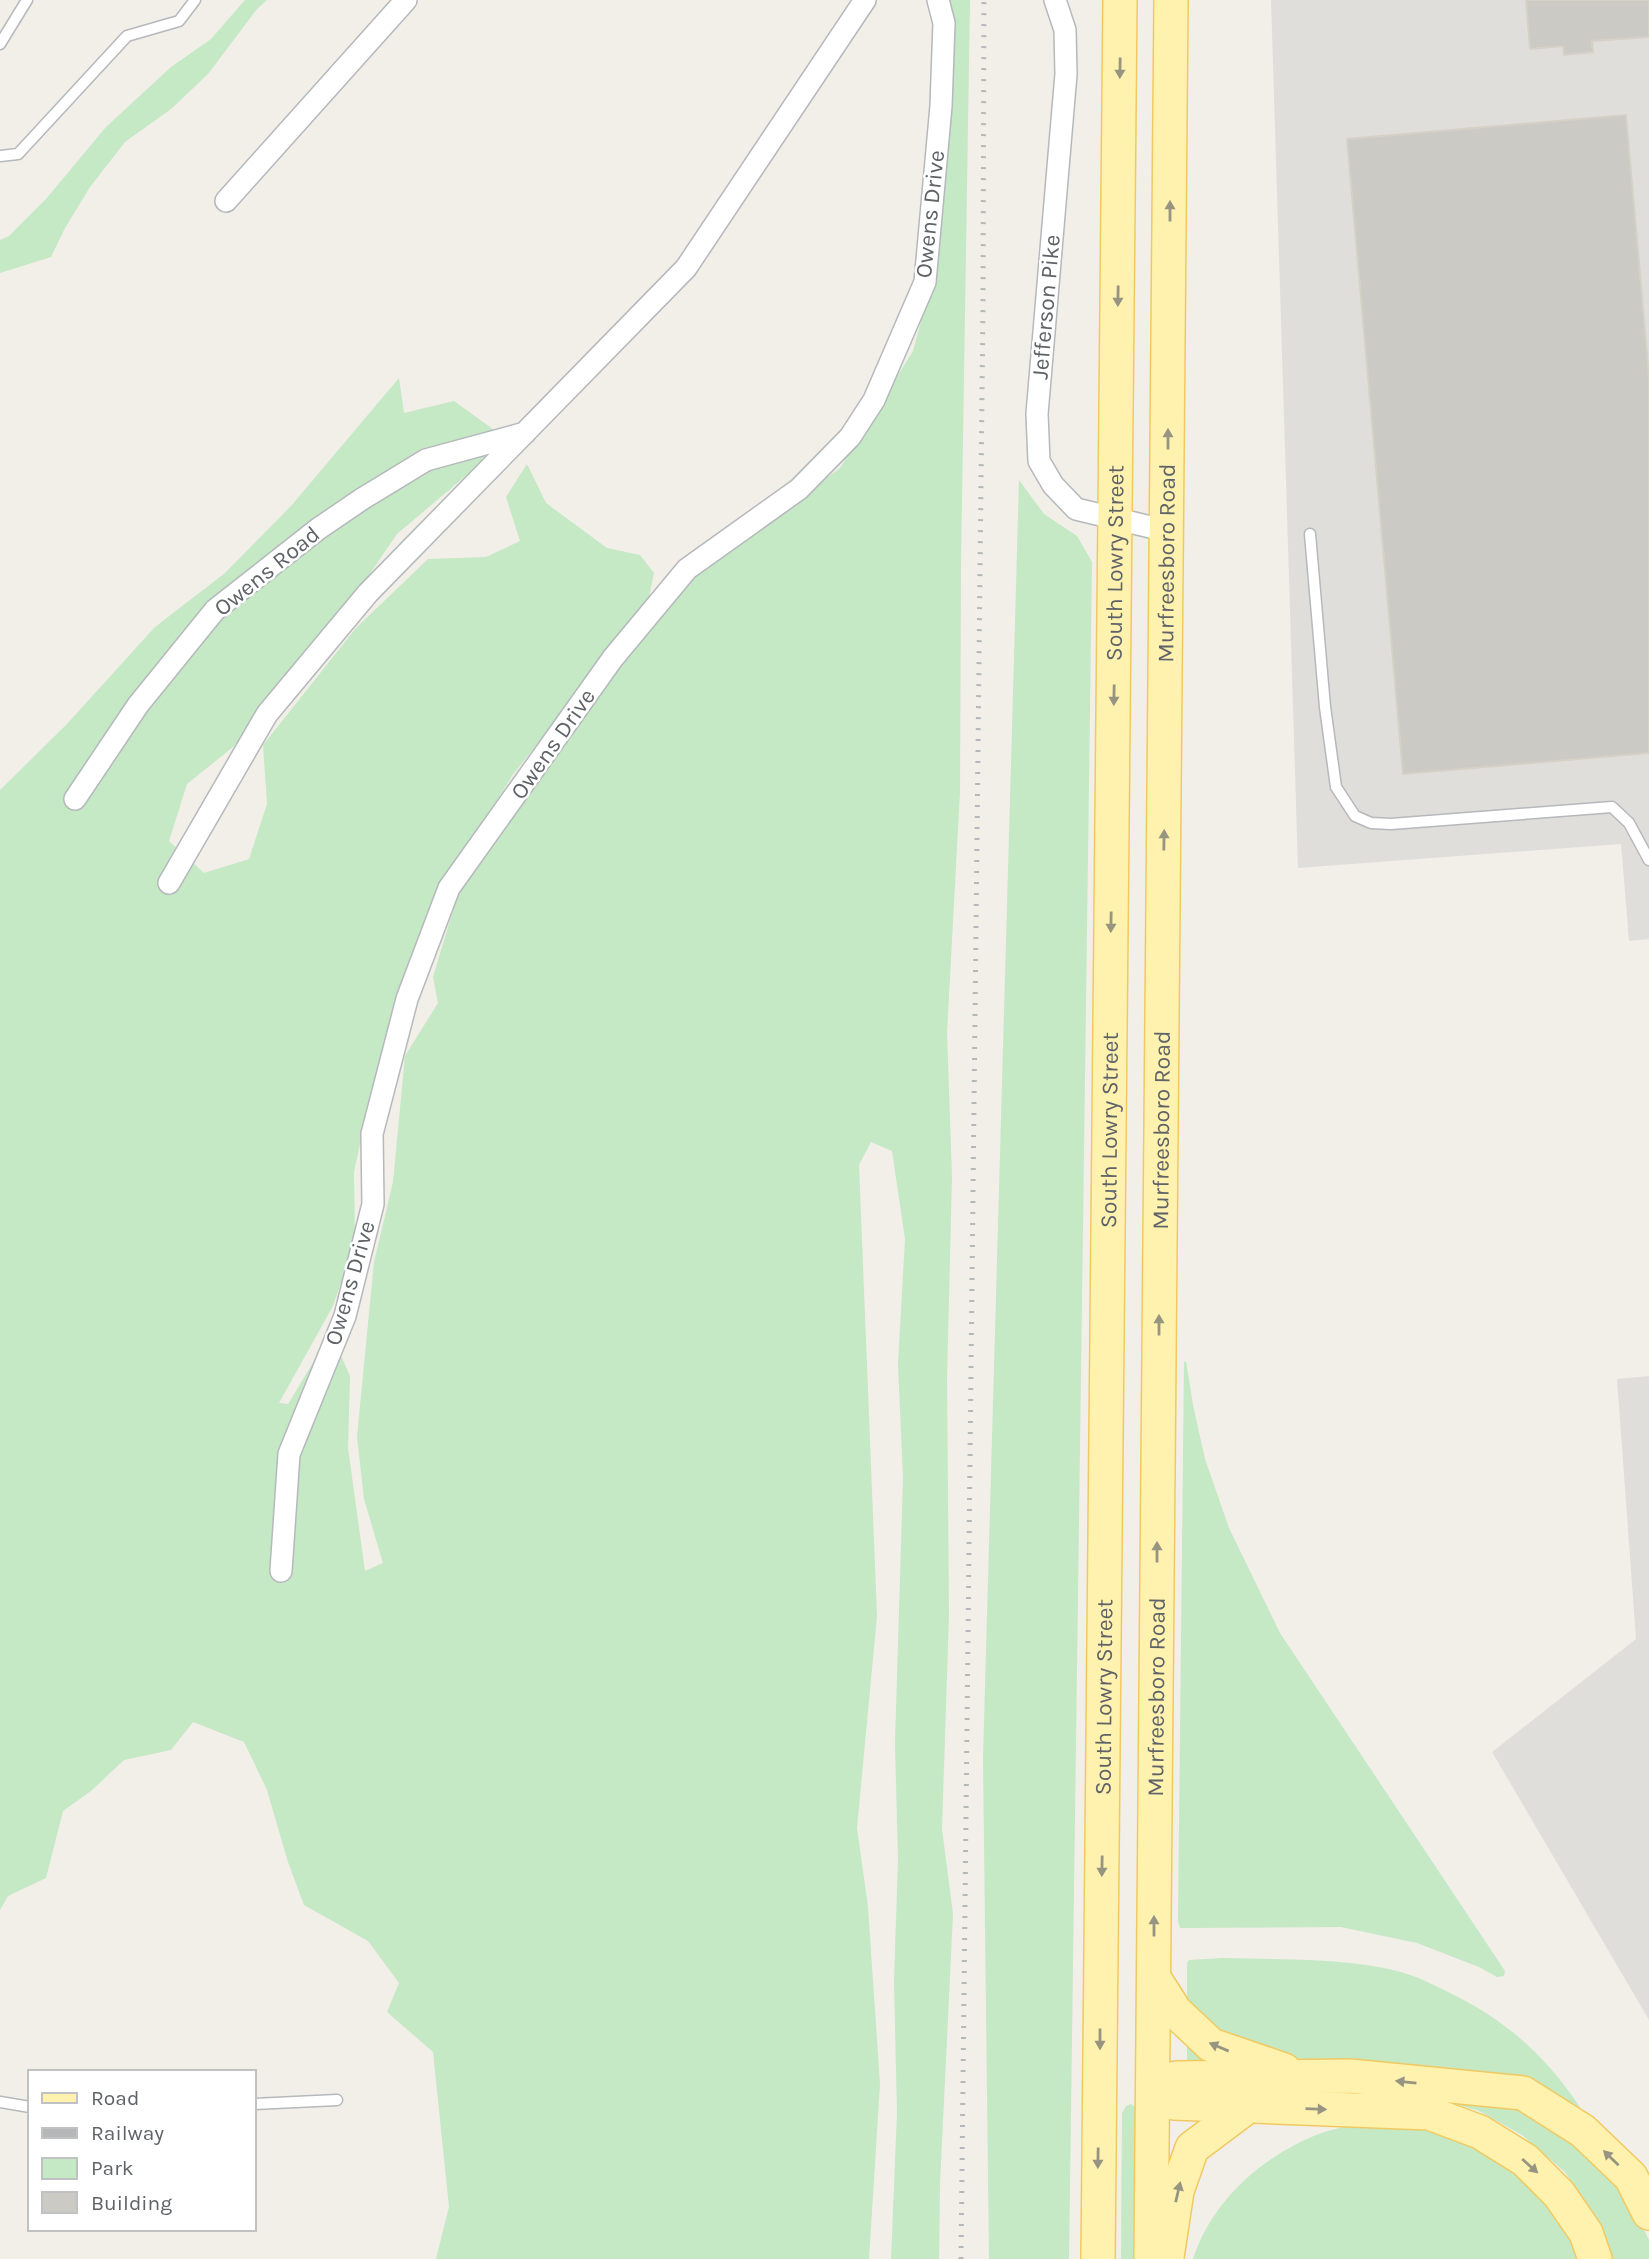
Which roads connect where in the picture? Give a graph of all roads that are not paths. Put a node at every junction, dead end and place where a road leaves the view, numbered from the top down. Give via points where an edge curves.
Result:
1 (27, 0) edge
2 (195, 0) edge
3 (406, 0) edge
4 (865, 0) edge
5 (938, 0) edge
6 (1055, 0) edge
7 (1120, 0) edge
8 (1171, 0) edge
9 (0, 44) edge
10 (0, 156) edge
11 (226, 201) dead end
12 (527, 433) junction
13 (1115, 519) junction
14 (1167, 531) junction
15 (1310, 534) dead end
16 (75, 799) dead end
17 (1649, 860) edge
18 (169, 883) dead end
19 (281, 1571) dead end
20 (1154, 1978) junction
21 (1306, 2077) junction
22 (1100, 2089) junction
23 (1161, 2093) junction
24 (337, 2100) dead end
25 (0, 2102) edge
26 (256, 2104) edge
27 (1248, 2106) junction
28 (28, 2107) edge
29 (1649, 2213) edge
30 (1097, 2259) edge
31 (1151, 2259) edge
32 (1167, 2259) edge
33 (1595, 2259) edge

1 - 9 lane
2 - 10 lane via 179,21 127,36 18,154
3 - 11 street
4 - 12 street via 687,268
5 - 19 street, Owens Drive via 944,23 941,106 925,282 874,400 850,437 799,489 687,569 613,658 449,888 407,999 372,1134 373,1204 345,1316 289,1454
6 - 13 street, Jefferson Pike via 1065,30 1066,74 1037,414 1039,461 1053,485 1076,509
7 -> 13 main road, South Lowry Street
14 -> 8 main road, Murfreesboro Road
12 - 16 street, Owens Road via 426,460 318,529 215,610 138,705
12 - 18 street via 368,593 267,714
13 - 14 street, Jefferson Pike
13 -> 22 main road, South Lowry Street
20 -> 14 main road, Murfreesboro Road
15 - 17 lane via 1336,787 1355,816 1391,824 1612,807 1629,823
21 -> 20 main road via 1211,2045 1175,2011
20 - 23 main road, Murfreesboro Road
21 - 23 main road via 1176,2078
29 -> 21 main road via 1631,2177 1584,2131 1523,2093 1350,2076
22 - 23 main road
22 -> 30 main road, South Lowry Street
23 - 27 main road via 1174,2103
23 - 31 main road, Murfreesboro Road
24 - 26 lane
25 - 28 lane
32 -> 27 main road via 1177,2191 1192,2148
27 -> 33 main road via 1429,2113 1480,2132 1525,2160 1559,2194 1586,2233

